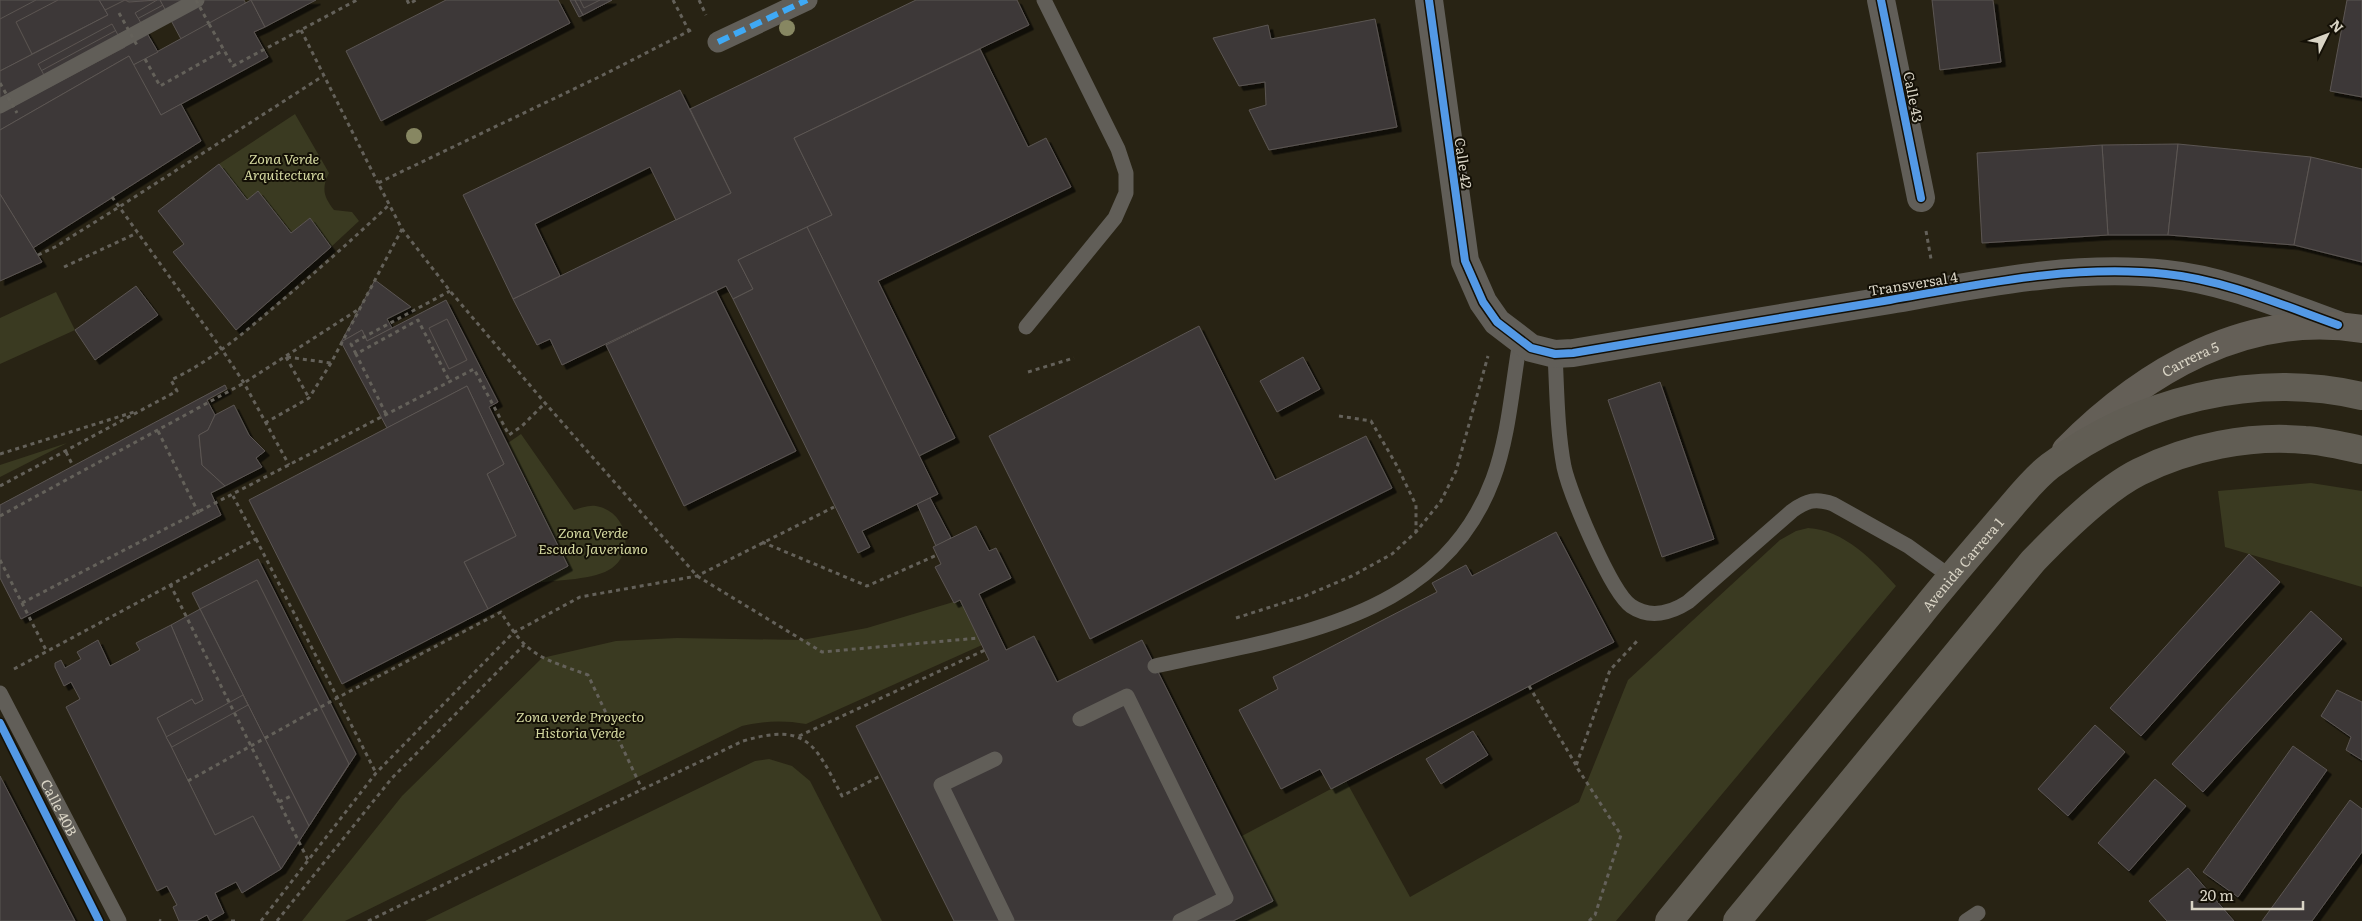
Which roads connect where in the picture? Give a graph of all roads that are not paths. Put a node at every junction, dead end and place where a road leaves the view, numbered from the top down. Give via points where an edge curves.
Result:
1 (197, 0) edge
2 (807, 0) edge
3 (1044, 0) edge
4 (1430, 0) edge
5 (1881, 0) edge
6 (718, 42) dead end
7 (0, 106) edge
8 (1921, 198) road end
9 (1497, 322) joint
10 (2350, 327) edge
11 (1026, 328) dead end
12 (1520, 341) junction
13 (1555, 354) junction
14 (2362, 396) edge
15 (2362, 450) edge
16 (2049, 466) junction
17 (1951, 577) junction
18 (1155, 666) dead end
19 (0, 693) edge
20 (1080, 719) dead end
21 (995, 759) dead end
22 (119, 921) edge
23 (1007, 921) edge
24 (1180, 921) edge
25 (1669, 921) edge
26 (1736, 921) edge

1 - 7 lane
2 - 6 street
3 - 11 lane via 1118,149 1126,173 1126,193 1115,218
4 - 9 street, Calle 42 via 1465,262 1483,302
5 - 8 street, Calle 43
9 - 12 street, Transversal 4
10 - 13 street, Transversal 4 via 2222,284 2168,274 2112,269 1936,292
10 - 16 main road, Carrera 5 via 2298,325 2267,329 2184,360 2127,396 2092,424
12 - 13 street, Transversal 4 via 1531,348
12 - 18 lane via 1494,478 1479,510 1458,542 1427,574 1368,609 1319,629
13 - 17 lane via 1559,436 1574,500 1621,598 1632,607 1661,614 1675,611 1806,501 1821,500 1834,504 1908,546
14 - 16 main road, Avenida Carrera 1 via 2290,386 2243,388 2205,396 2164,406 2106,432
15 - 26 main road via 2306,440 2247,440 2190,451 2137,473 2103,498 2065,528 2033,561
16 - 17 main road, Avenida Carrera 1
17 - 25 main road, Avenida Carrera 1
19 - 22 lane, Calle 40B
20 - 24 lane via 1128,696 1226,898
21 - 23 lane via 941,785

